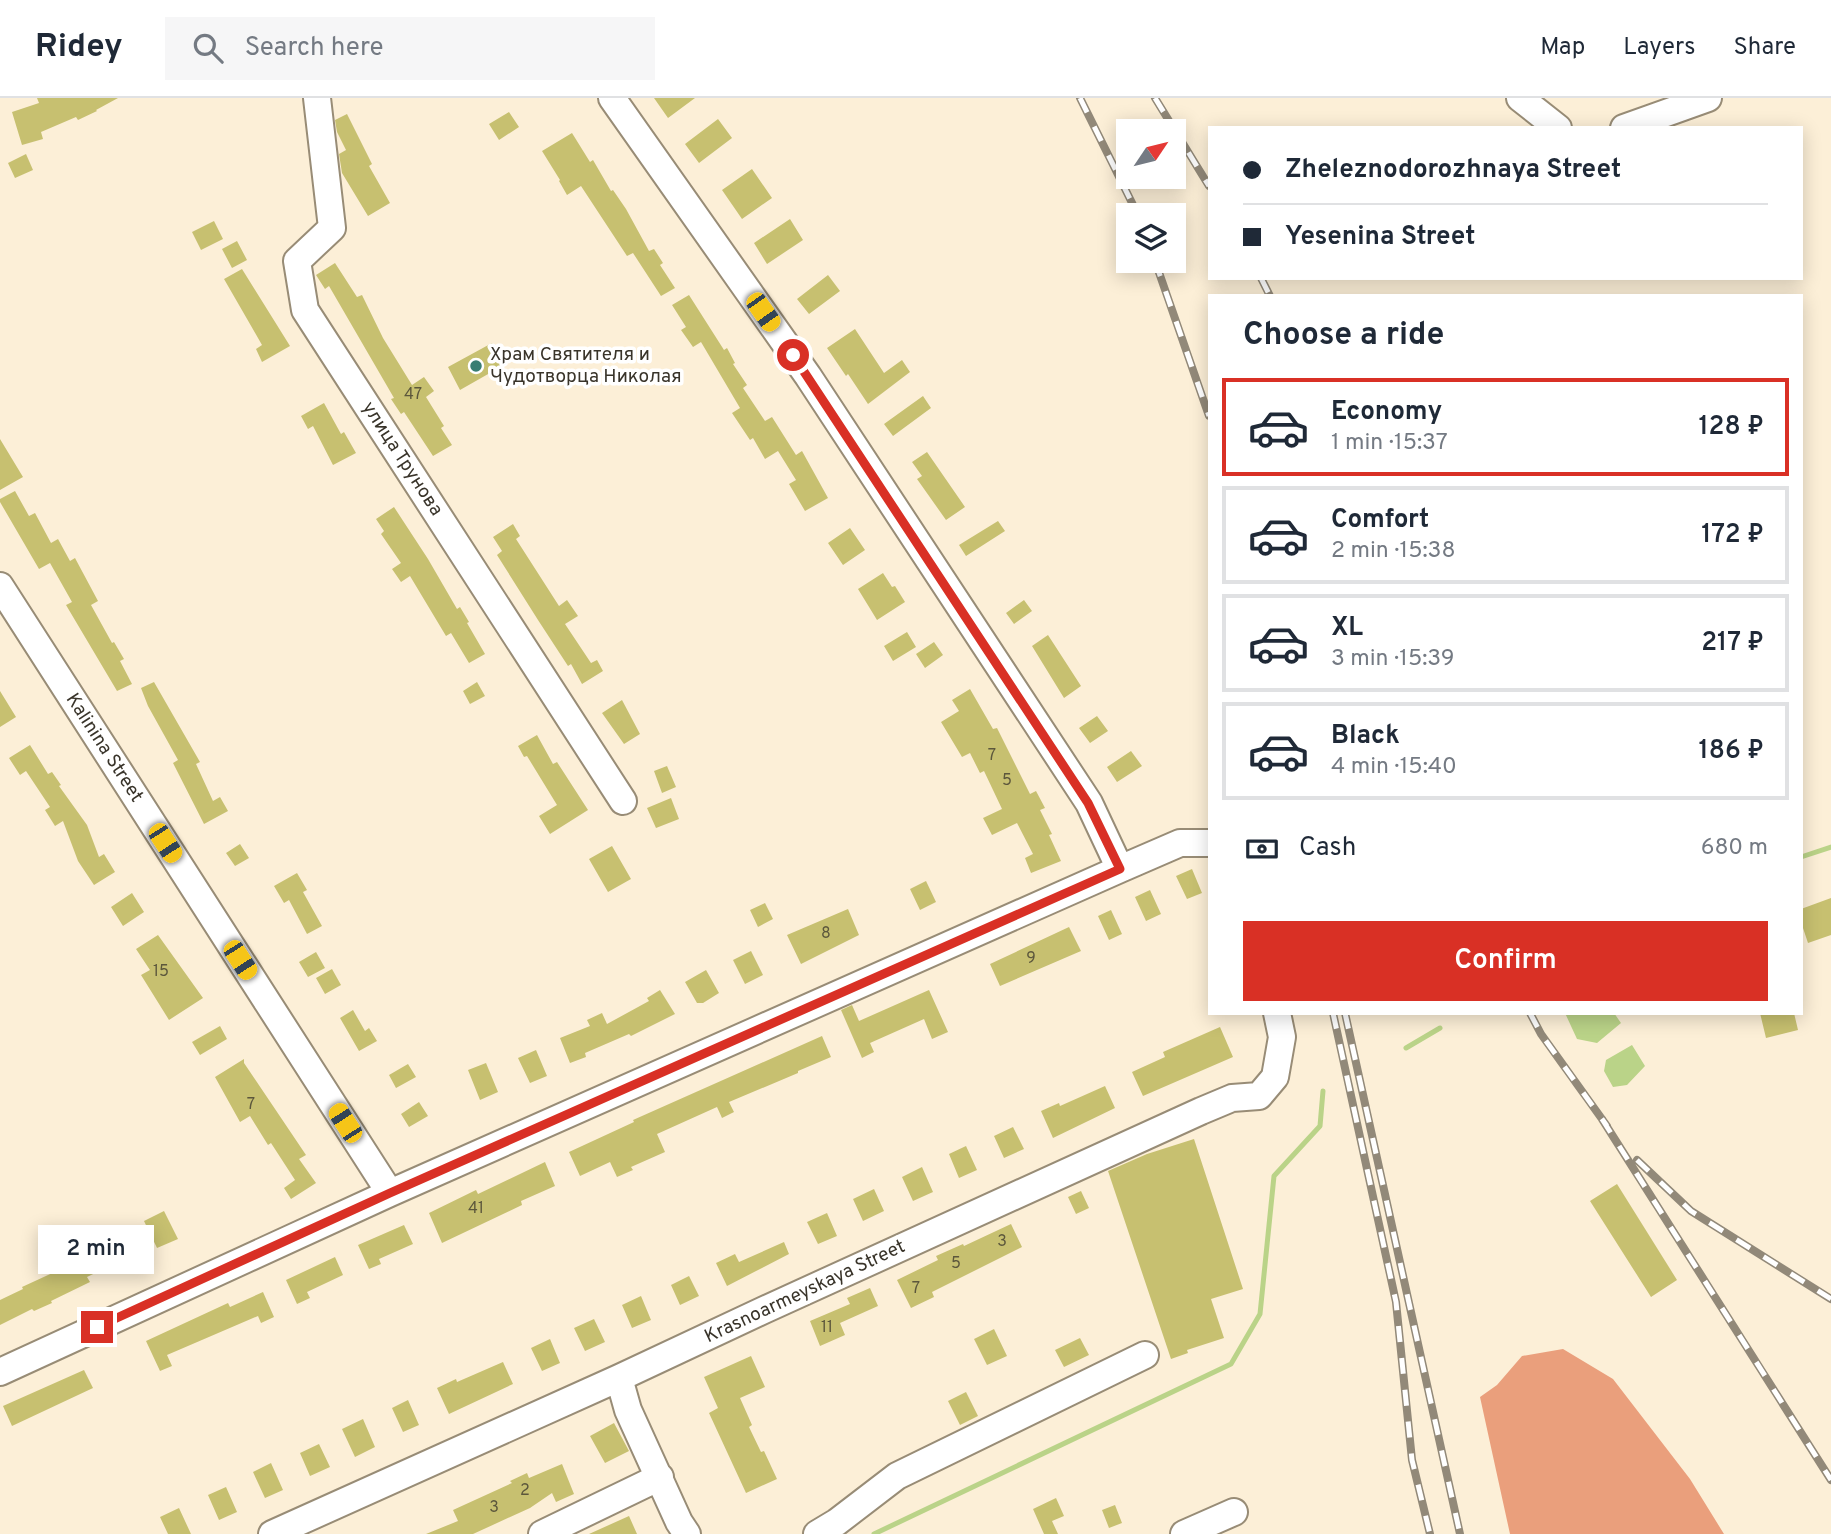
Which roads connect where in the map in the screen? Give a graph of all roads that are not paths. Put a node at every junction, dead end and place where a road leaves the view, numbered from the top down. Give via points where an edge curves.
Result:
1 (317, 98) edge
2 (612, 98) edge
3 (1520, 98) edge
4 (1708, 98) edge
5 (1556, 126) edge
6 (1630, 126) edge
7 (0, 586) edge
8 (623, 801) dead end
9 (1208, 843) edge
10 (1120, 869) junction
11 (1277, 1015) edge
12 (390, 1193) junction
13 (1145, 1355) dead end
14 (0, 1372) edge
15 (619, 1378) junction
16 (660, 1477) junction
17 (1234, 1512) dead end
18 (272, 1534) edge
19 (542, 1534) edge
20 (687, 1534) edge
21 (817, 1534) edge
22 (1184, 1534) edge

1 - 8 street, улица Трунова via 332,229 297,261 305,310
2 - 10 street via 808,376 1088,803
3 - 5 street
4 - 6 street
7 - 12 street, Kalinina Street
9 - 10 street via 1180,843
10 - 12 street
11 - 15 street, Krasnoarmeyskaya Street via 1282,1037 1275,1077 1259,1096 1232,1098 1201,1111
12 - 14 street
13 - 21 street via 897,1476
15 - 16 street via 628,1410
15 - 18 street, Krasnoarmeyskaya Street
16 - 19 street
16 - 20 street
17 - 22 street

